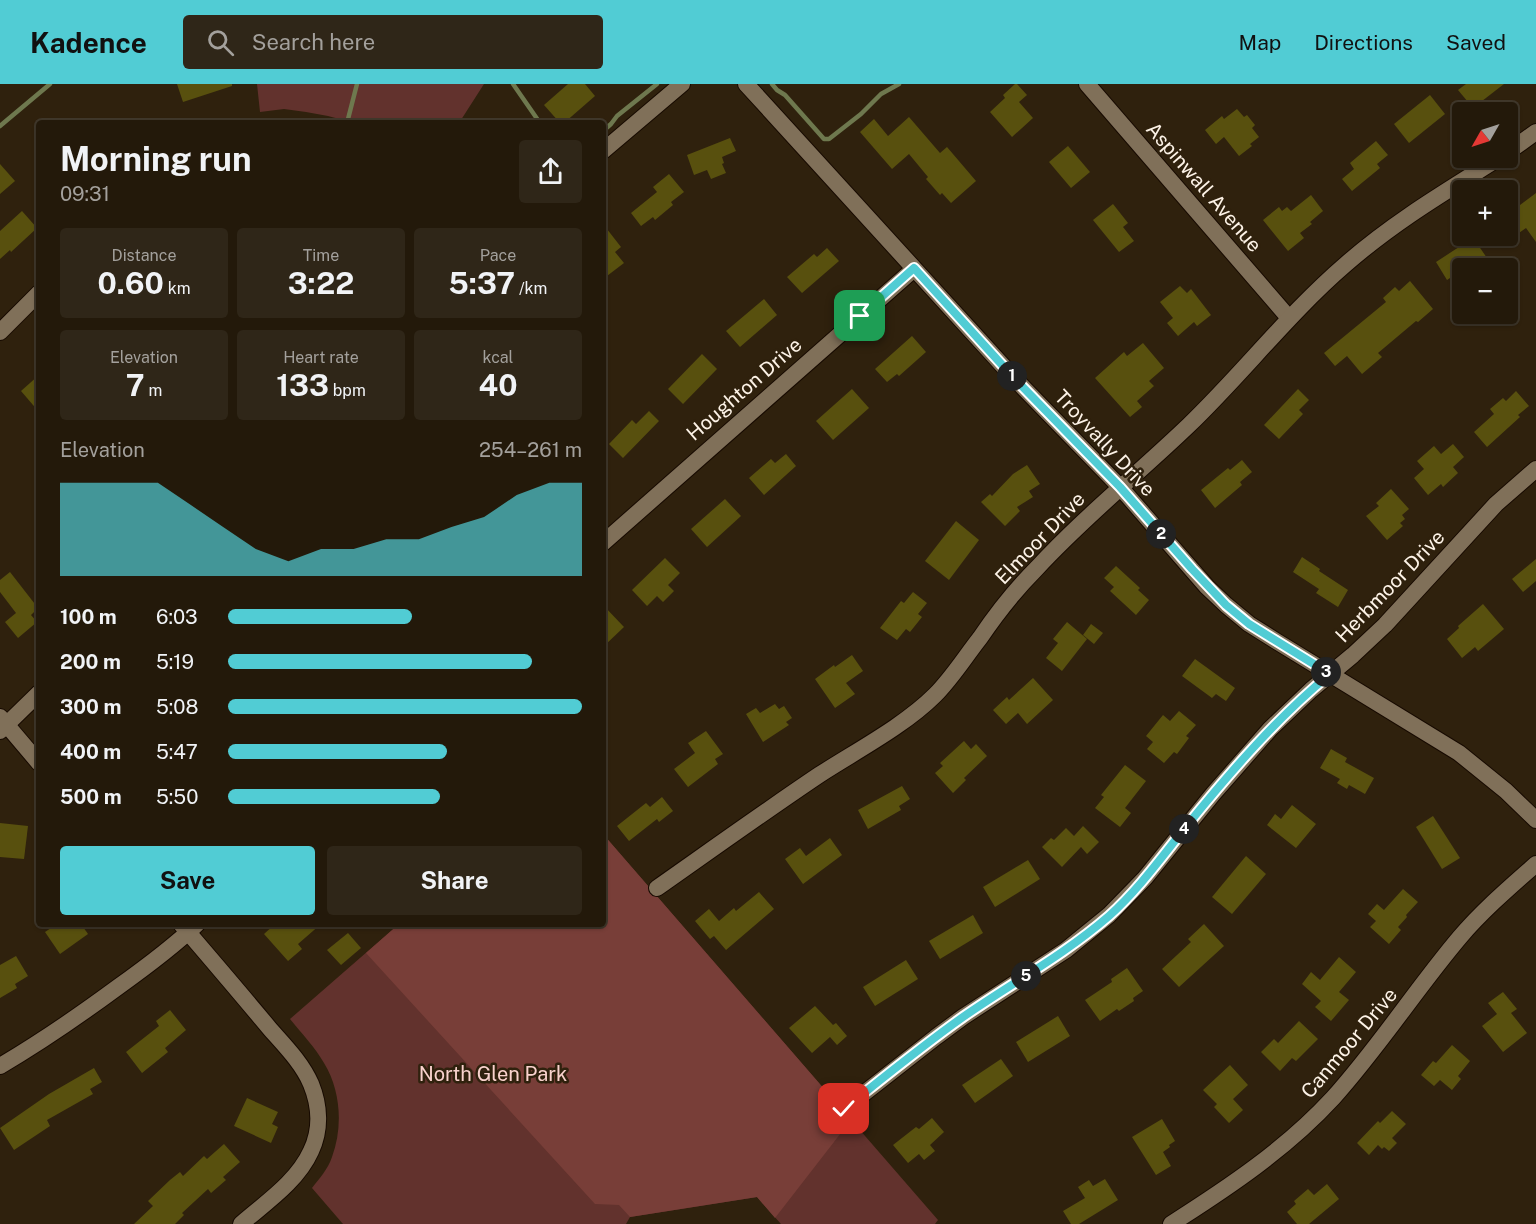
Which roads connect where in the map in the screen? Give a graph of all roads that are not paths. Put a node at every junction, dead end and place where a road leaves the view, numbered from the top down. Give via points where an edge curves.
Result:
1 (682, 84) edge
2 (746, 84) edge
3 (1087, 84) edge
4 (1536, 132) edge
5 (1518, 145) edge
6 (606, 148) edge
7 (1482, 168) edge
8 (914, 268) junction
9 (36, 296) edge
10 (1289, 318) junction
11 (0, 333) edge
12 (1536, 469) edge
13 (1120, 487) junction
14 (606, 540) edge
15 (1330, 674) junction
16 (36, 696) edge
17 (2, 725) edge
18 (36, 760) edge
19 (1536, 820) edge
20 (1536, 864) edge
21 (657, 888) dead end
22 (188, 927) edge
23 (0, 1066) edge
24 (844, 1109) dead end
25 (241, 1224) edge
26 (1171, 1224) edge

1 - 6 street
2 - 8 street, Troyvally Drive
3 - 10 street, Aspinwall Avenue
4 - 5 street
7 - 10 street, Elmoor Drive via 1384,233
8 - 13 street, Troyvally Drive
8 - 14 street, Houghton Drive
9 - 11 street
10 - 13 street, Elmoor Drive via 1207,408
12 - 15 street, Herbmoor Drive via 1496,504 1385,625
13 - 15 street, Troyvally Drive via 1226,605 1249,624
13 - 21 street, Elmoor Drive via 1035,569 946,683 921,708
15 - 19 street, Troyvally Drive via 1459,753
15 - 24 street, Herbmoor Drive via 1241,760 1145,878 1109,915 1066,950 963,1017
16 - 17 street
17 - 18 street
20 - 26 street, Canmoor Drive via 1460,937 1332,1099 1273,1154
22 - 23 street via 163,954 93,1006
22 - 25 street via 302,1067 316,1100 317,1136 310,1153 291,1179

